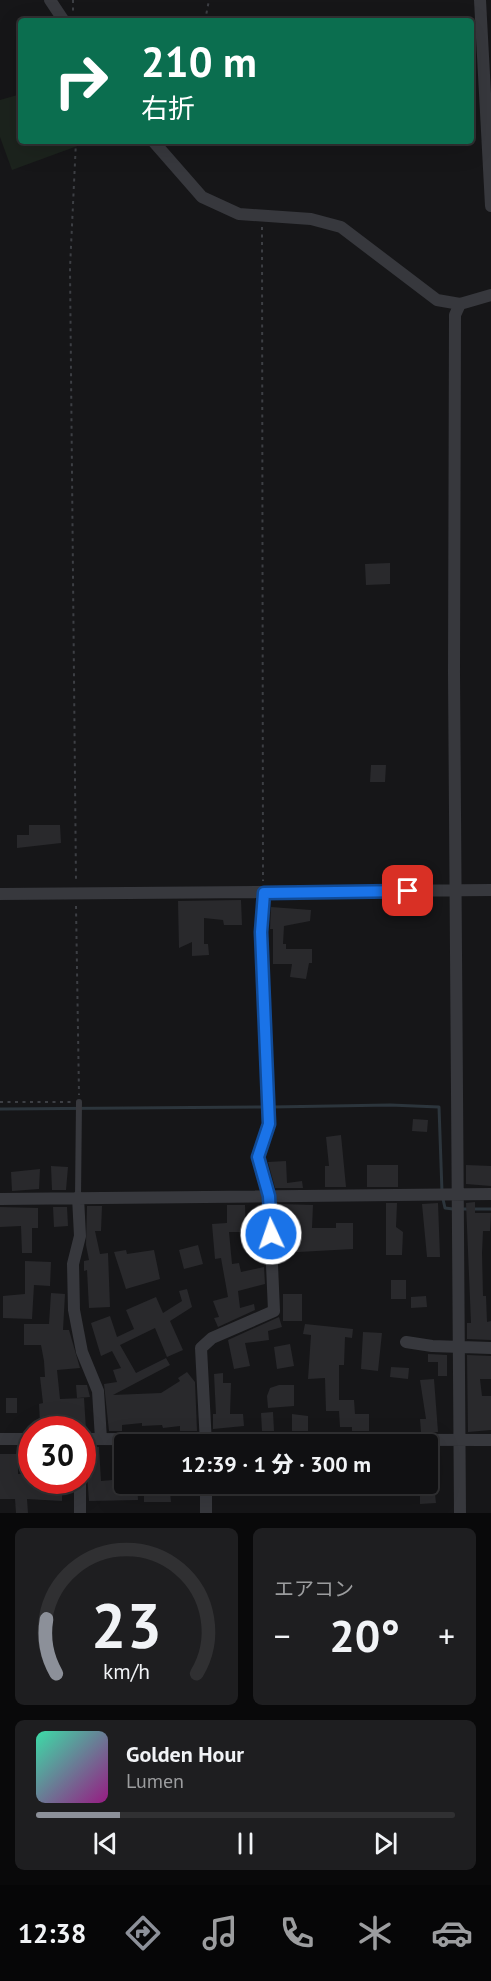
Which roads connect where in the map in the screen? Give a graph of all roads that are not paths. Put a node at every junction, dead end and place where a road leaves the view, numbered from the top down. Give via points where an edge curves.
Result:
1 (50, 0) edge
2 (480, 0) edge
3 (62, 18) edge
4 (488, 116) edge
5 (156, 144) edge
6 (491, 206) edge
7 (491, 295) edge
8 (460, 304) junction
9 (456, 890) junction
10 (491, 890) edge
11 (264, 893) junction
12 (0, 894) edge
13 (79, 1102) road end
14 (491, 1194) edge
15 (458, 1195) junction
16 (269, 1196) junction
17 (78, 1197) junction
18 (0, 1199) edge
19 (406, 1342) dead end
20 (460, 1347) junction
21 (491, 1348) edge
22 (206, 1434) edge
23 (0, 1439) edge
24 (18, 1439) edge
25 (96, 1439) edge
26 (101, 1439) junction
27 (114, 1439) edge
28 (438, 1440) edge
29 (461, 1440) junction
30 (491, 1440) edge
31 (80, 1494) edge
32 (206, 1494) edge
33 (80, 1513) edge
34 (206, 1513) edge
35 (460, 1513) edge

1 - 3 street
2 - 4 street
4 - 6 street
5 - 8 street via 202,197 239,214 311,219 341,227 437,300
7 - 8 street
8 - 9 street via 455,315
9 - 10 street
9 - 11 street
9 - 15 street
11 - 12 street
11 - 16 street via 261,932 269,1124 258,1157
13 - 17 lane
14 - 15 street
15 - 16 street
15 - 20 street
16 - 17 street
16 - 22 street via 274,1311 212,1338 201,1348
17 - 18 street
17 - 26 street via 80,1236 73,1264 74,1310 82,1352 98,1390
19 - 20 street
20 - 21 street
20 - 29 street
23 - 24 street
25 - 26 street
26 - 27 street
28 - 29 street
29 - 30 street
29 - 35 street
31 - 33 street
32 - 34 street

